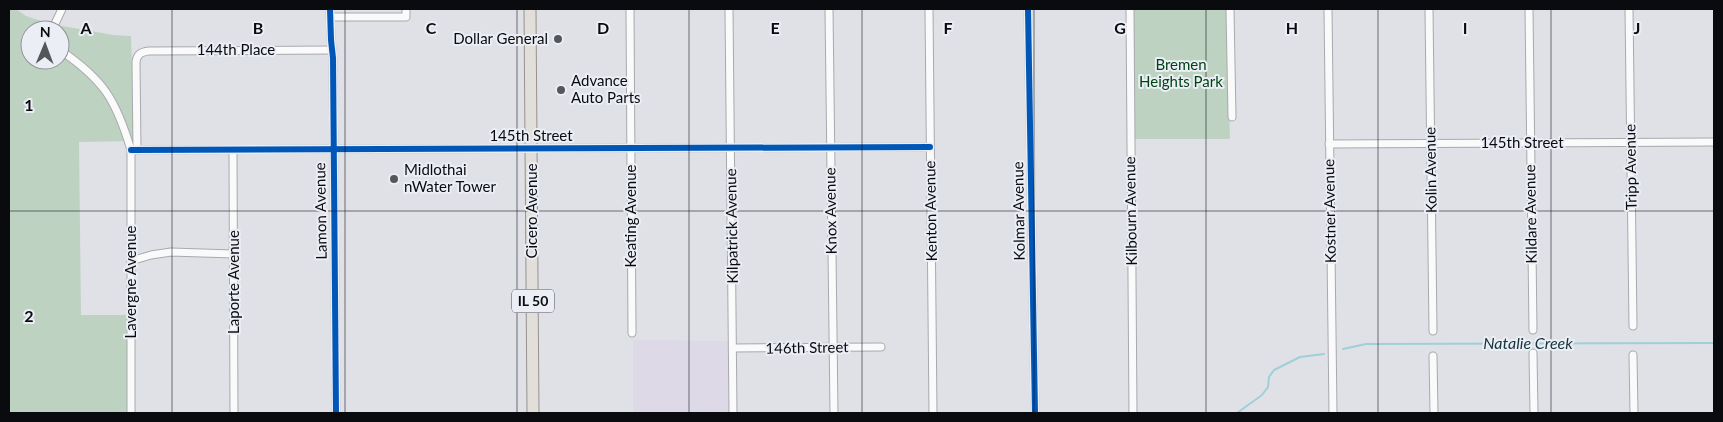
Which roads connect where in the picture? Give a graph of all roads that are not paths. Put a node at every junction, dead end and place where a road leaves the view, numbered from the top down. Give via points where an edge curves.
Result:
1 (330, 9) edge
2 (406, 9) edge
3 (530, 9) edge
4 (630, 9) edge
5 (729, 9) edge
6 (829, 9) edge
7 (930, 9) edge
8 (1028, 9) edge
9 (1130, 9) edge
10 (1230, 9) edge
11 (1328, 9) edge
12 (1429, 9) edge
13 (1529, 9) edge
14 (1628, 9) edge
15 (331, 17) junction
16 (332, 50) junction
17 (141, 53) joint
18 (70, 58) edge
19 (1232, 117) dead end
20 (1714, 142) edge
21 (1430, 143) junction
22 (1530, 143) junction
23 (1630, 143) junction
24 (1329, 144) junction
25 (930, 147) junction
26 (630, 148) junction
27 (731, 148) junction
28 (831, 148) junction
29 (333, 149) junction
30 (532, 149) junction
31 (134, 150) junction
32 (233, 150) junction
33 (234, 254) junction
34 (131, 261) junction
35 (1633, 326) dead end
36 (1533, 330) dead end
37 (1433, 331) dead end
38 (632, 333) dead end
39 (881, 347) dead end
40 (733, 348) junction
41 (833, 348) junction
42 (1533, 353) dead end
43 (1633, 355) dead end
44 (1433, 356) dead end
45 (131, 413) edge
46 (234, 413) edge
47 (336, 413) edge
48 (533, 413) edge
49 (733, 413) edge
50 (834, 413) edge
51 (933, 413) edge
52 (1035, 413) edge
53 (1133, 413) edge
54 (1333, 413) edge
55 (1434, 413) edge
56 (1534, 413) edge
57 (1634, 413) edge

1 - 15 street, Lamon Avenue
2 - 15 street via 406,17
3 - 30 main road, Cicero Avenue / IL 50
4 - 26 street, Keating Avenue
5 - 27 street, Kilpatrick Avenue
6 - 28 street, Knox Avenue
7 - 25 street, Kenton Avenue
8 - 52 street, Kolmar Avenue
9 - 53 street, Kilbourn Avenue
10 - 19 street
11 - 24 street, Kostner Avenue
12 - 21 street, Kolin Avenue
13 - 22 street, Kildare Avenue
14 - 23 street, Tripp Avenue
15 - 16 street, Lamon Avenue
16 - 17 street, 144th Place
16 - 29 street, Lamon Avenue
17 - 31 street, Lavergne Avenue via 136,62
18 - 31 street via 90,73 108,94
20 - 23 street, 145th Street
21 - 22 street, 145th Street
21 - 24 street, 145th Street
21 - 37 street, Kolin Avenue
22 - 23 street, 145th Street
22 - 36 street, Kildare Avenue
23 - 35 street, Tripp Avenue
24 - 54 street, Kostner Avenue
25 - 28 street, 145th Street
25 - 51 street, Kenton Avenue
26 - 27 street, 145th Street
26 - 30 street, 145th Street
26 - 38 street, Keating Avenue
27 - 28 street, 145th Street
27 - 40 street, Kilpatrick Avenue
28 - 41 street, Knox Avenue
29 - 30 street, 145th Street
29 - 32 street, 145th Street
29 - 47 street, Lamon Avenue
30 - 48 main road, Cicero Avenue / IL 50
31 - 32 street, 145th Street
31 - 34 street, Lavergne Avenue
32 - 33 street, Laporte Avenue
33 - 34 street via 171,252
33 - 46 street, Laporte Avenue
34 - 45 street, Lavergne Avenue
39 - 41 street, 146th Street
40 - 41 street, 146th Street
40 - 49 street, Kilpatrick Avenue
41 - 50 street, Knox Avenue
42 - 56 street
43 - 57 street
44 - 55 street

